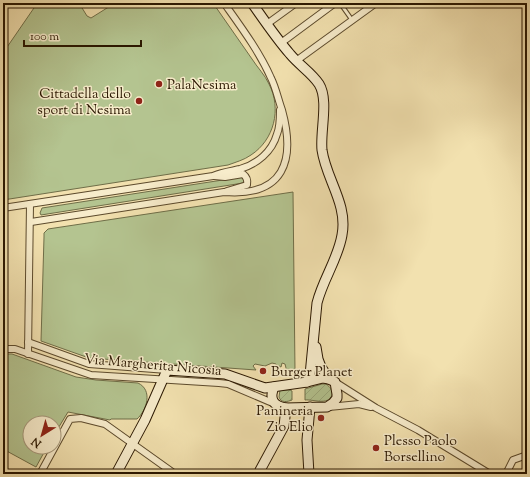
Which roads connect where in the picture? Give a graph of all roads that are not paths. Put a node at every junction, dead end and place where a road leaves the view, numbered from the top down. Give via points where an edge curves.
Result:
1 (224, 3) edge
2 (296, 3) edge
3 (336, 3) edge
4 (340, 3) edge
5 (376, 3) edge
6 (254, 4) edge
7 (352, 20) junction
8 (267, 24) junction
9 (281, 43) junction
10 (296, 61) junction
11 (281, 106) junction
12 (213, 176) junction
13 (224, 192) junction
14 (30, 204) junction
15 (3, 208) edge
16 (31, 222) junction
17 (314, 336) junction
18 (28, 342) junction
19 (3, 349) edge
20 (28, 354) junction
21 (167, 370) junction
22 (163, 379) junction
23 (332, 381) junction
24 (307, 382) junction
25 (274, 387) junction
26 (275, 404) junction
27 (310, 407) junction
28 (327, 407) junction
29 (286, 408) junction
30 (376, 408) junction
31 (133, 443) junction
32 (527, 455) edge
33 (40, 474) edge
34 (116, 474) edge
35 (175, 474) edge
36 (258, 474) edge
37 (309, 474) edge
38 (490, 474) edge
39 (506, 474) edge

1 - 11 street via 265,67
2 - 8 street
3 - 9 street
4 - 7 lane
5 - 7 street
6 - 8 main road
7 - 10 street
8 - 9 main road
9 - 10 main road
10 - 17 main road via 319,84 324,95 323,156 340,201 343,218 340,244 317,303
11 - 12 street via 278,134 264,156 245,167
11 - 13 street via 288,144 281,172 271,182 255,190
12 - 13 street via 246,176 247,185
12 - 14 street
13 - 16 street
14 - 15 street
14 - 16 street
16 - 18 street
17 - 23 main road via 321,367
17 - 24 main road
18 - 20 street
18 - 21 street, Via Margherita Nicosia via 89,364
19 - 20 street, Via Margherita Nicosia via 15,349
20 - 22 street, Via Margherita Nicosia via 91,375
21 - 22 main road
21 - 25 main road, Via Margherita Nicosia via 218,372 265,388
22 - 26 street, Via Margherita Nicosia via 228,384
22 - 31 main road
23 - 24 main road, Via Margherita Nicosia via 323,378
23 - 28 main road via 337,394 333,403
23 - 30 street
24 - 25 main road, Via Margherita Nicosia
25 - 26 main road via 272,399
26 - 29 main road
27 - 28 main road
27 - 29 main road
27 - 37 main road via 307,440
28 - 30 street via 359,404
29 - 36 main road via 284,426
30 - 38 street via 418,430
31 - 33 street via 105,424 81,418 70,419
31 - 34 main road
31 - 35 street
32 - 39 street via 512,460

